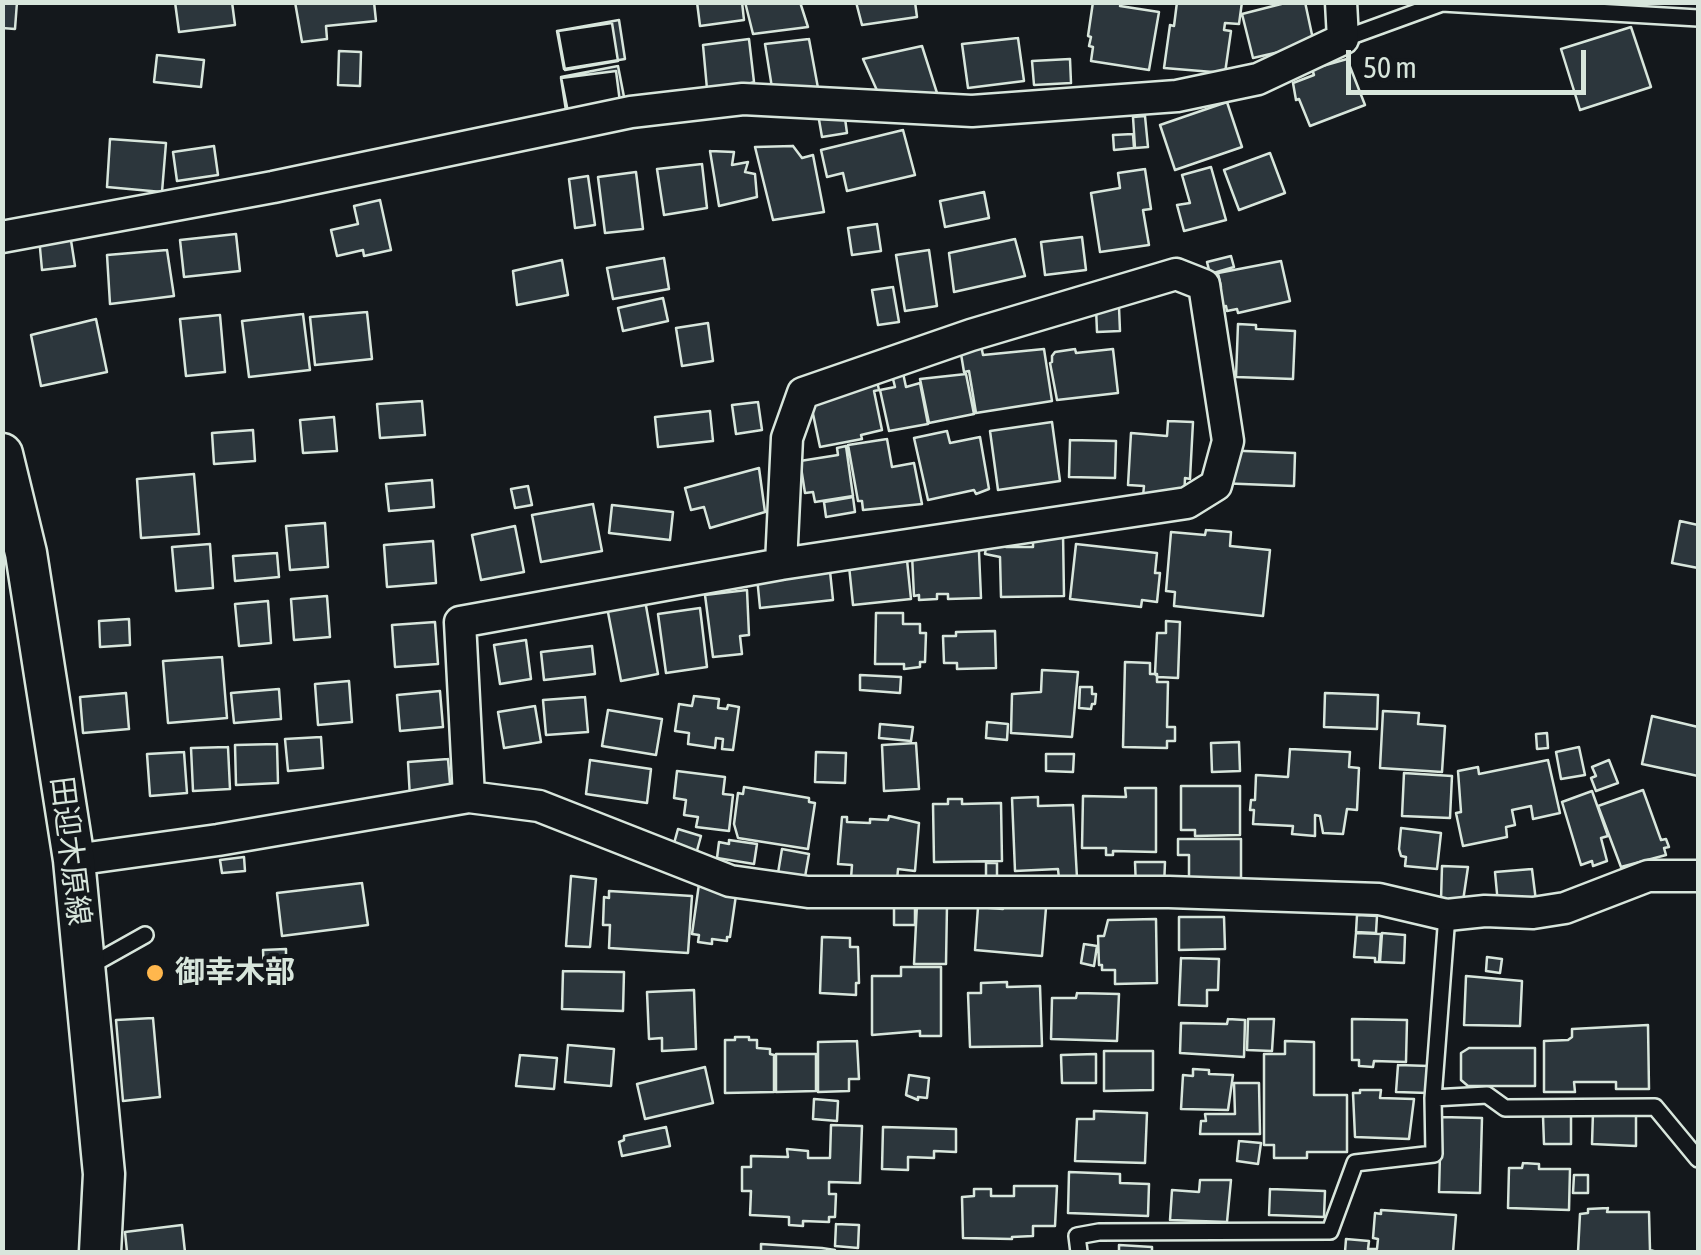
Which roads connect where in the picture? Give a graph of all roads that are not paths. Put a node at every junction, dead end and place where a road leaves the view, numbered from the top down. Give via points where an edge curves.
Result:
1 (1341, 2) edge
2 (1698, 18) edge
3 (1343, 39) junction
4 (2, 237) edge
5 (2, 454) edge
6 (782, 564) junction
7 (470, 797) junction
8 (74, 860) junction
9 (1698, 876) edge
10 (1447, 916) junction
11 (145, 934) dead end
12 (84, 968) junction
13 (1433, 1098) junction
14 (1698, 1158) edge
15 (100, 1252) edge
16 (1079, 1252) edge

1 - 3 street
2 - 3 lane via 1442,3
3 - 4 street via 1258,78 1176,96 972,112 744,99 630,112
5 - 8 main road, 田迎木原線 via 26,554
6 - 6 street via 787,438 803,393 971,334 1176,274 1204,285 1228,441 1216,485 1187,504
6 - 7 street via 460,622
7 - 8 street
7 - 10 street via 540,806 730,881 808,892 1379,899
8 - 12 main road, 田迎木原線
9 - 10 street via 1648,876 1566,908
10 - 13 lane
11 - 12 lane
12 - 15 main road, 田迎木原線 via 104,1174
13 - 14 lane via 1486,1095 1506,1108 1655,1107
13 - 16 lane via 1434,1154 1355,1163 1330,1231 1099,1232 1077,1236

